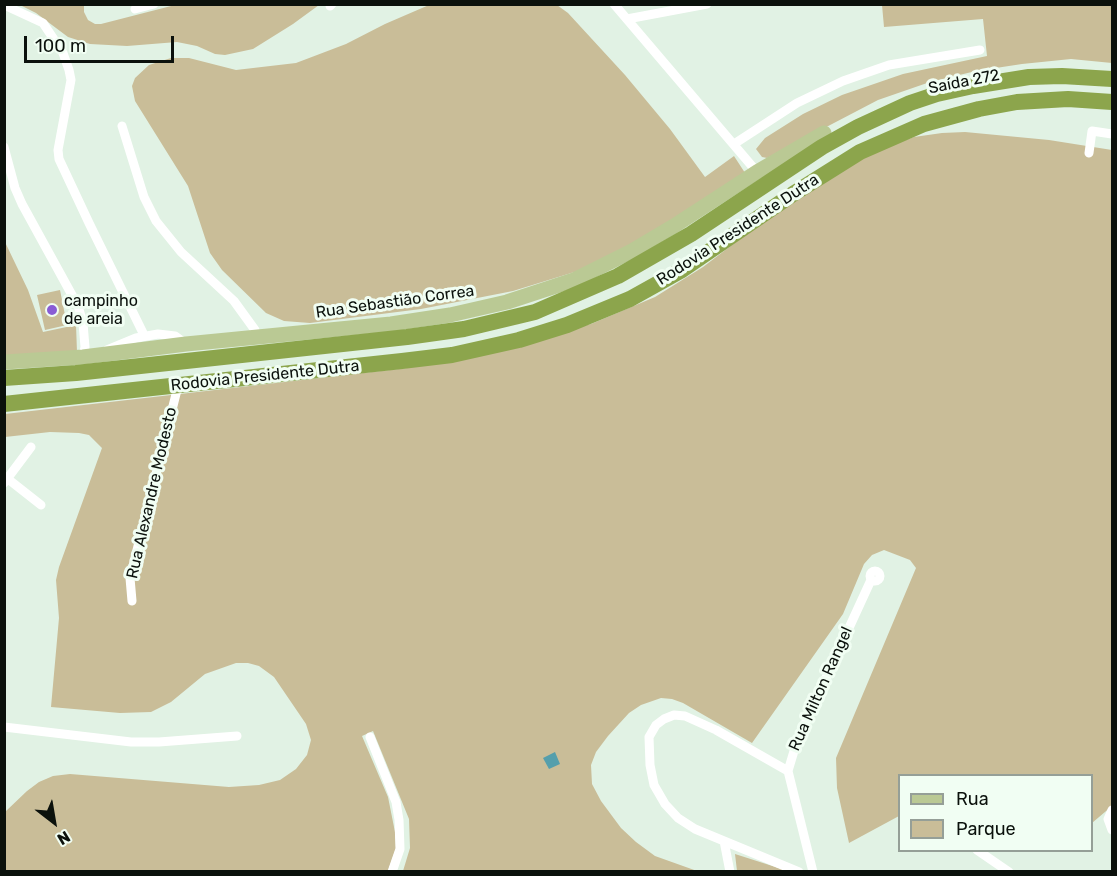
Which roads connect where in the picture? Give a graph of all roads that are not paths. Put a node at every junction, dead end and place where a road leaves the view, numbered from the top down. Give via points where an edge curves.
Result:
1 (4, 4) edge
2 (154, 4) edge
3 (614, 4) edge
4 (707, 4) edge
5 (135, 9) dead end
6 (627, 19) junction
7 (980, 50) dead end
8 (1113, 74) edge
9 (1113, 79) edge
10 (1113, 102) edge
11 (122, 126) dead end
12 (824, 132) joint
13 (1113, 134) edge
14 (734, 144) junction
15 (4, 147) edge
16 (1089, 153) dead end
17 (757, 172) junction
18 (144, 335) junction
19 (257, 338) junction
20 (186, 344) junction
21 (89, 357) junction
22 (4, 362) edge
23 (4, 378) edge
24 (178, 386) junction
25 (4, 406) edge
26 (31, 447) dead end
27 (6, 481) edge
28 (41, 505) dead end
29 (872, 580) dead end
30 (132, 601) dead end
31 (4, 727) edge
32 (237, 736) dead end
33 (370, 736) dead end
34 (788, 771) junction
35 (1113, 810) edge
36 (1113, 830) edge
37 (723, 841) junction
38 (980, 852) edge
39 (392, 872) edge
40 (730, 872) edge
41 (799, 872) edge
42 (813, 872) edge
43 (1009, 872) edge

1 - 18 street via 43,24 63,52 71,80 59,159
2 - 5 street
3 - 6 street
4 - 6 street
6 - 14 street
7 - 14 street via 905,62 825,88
8 - 12 highway, Saída 272 via 1040,71 961,80 906,95
9 - 23 highway, Rodovia Presidente Dutra via 1029,77 973,86 910,103 822,147 628,271 535,312 464,329 407,337
10 - 24 highway, Rodovia Presidente Dutra via 1017,102 924,124 860,152 682,270 638,294 603,312 535,336 452,355
11 - 19 street via 144,197 156,221 181,252 234,301
12 - 17 main road, Rua Sebastião Correa
13 - 16 street via 1092,131
14 - 17 street
15 - 21 street via 22,204 78,306
17 - 19 main road, Rua Sebastião Correa via 632,251 541,292 450,315
18 - 20 street via 175,336
18 - 21 street
19 - 20 main road, Rua Sebastião Correa
20 - 21 main road, Rua Sebastião Correa
21 - 22 main road, Rua Sebastião Correa
24 - 25 highway, Rodovia Presidente Dutra
24 - 30 street, Rua Alexandre Modesto via 130,578
26 - 27 street
27 - 28 street
29 - 34 street, Rua Milton Rangel via 797,741
31 - 32 street via 131,742
33 - 39 street via 396,802 399,820 400,849
34 - 37 street via 691,718 674,715 656,725 650,737 649,755 659,795 686,824
34 - 42 street, Rua Milton Rangel
35 - 36 street via 1108,819
37 - 40 street
37 - 41 street
38 - 43 street

